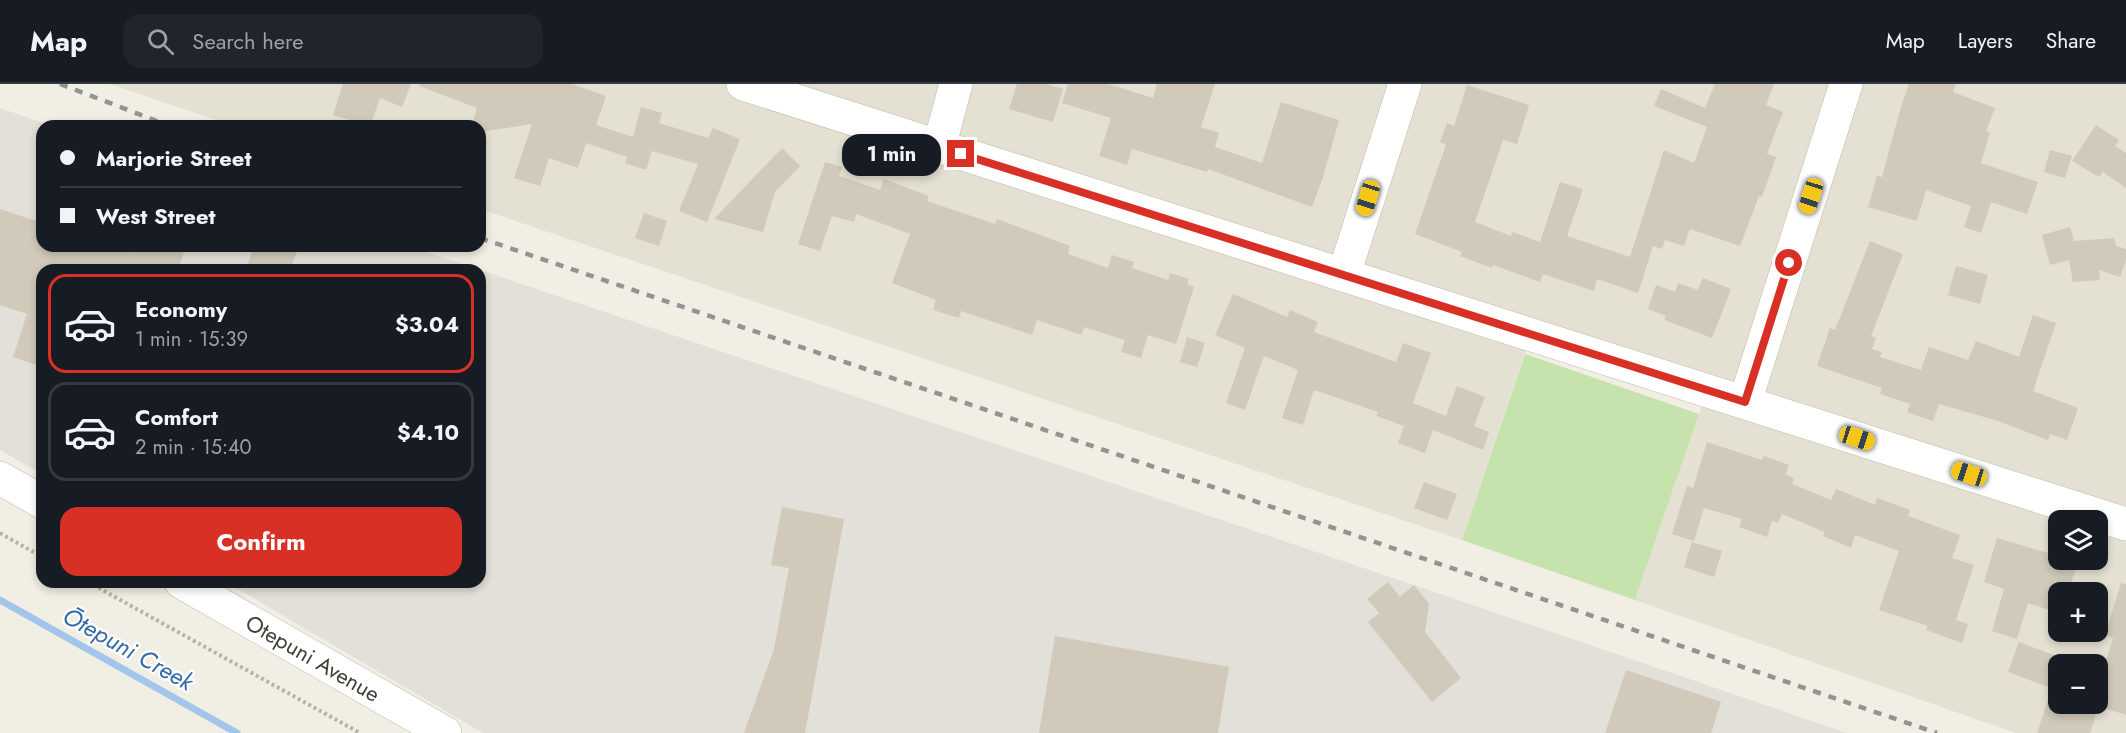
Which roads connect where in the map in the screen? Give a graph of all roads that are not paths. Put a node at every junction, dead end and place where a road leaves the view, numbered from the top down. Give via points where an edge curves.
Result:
1 (744, 84) edge
2 (956, 84) edge
3 (1405, 84) edge
4 (1846, 84) edge
5 (939, 147) junction
6 (1344, 274) junction
7 (1745, 402) junction
8 (0, 478) edge
9 (36, 499) edge
10 (2126, 524) edge
11 (191, 588) edge
12 (445, 733) edge

1 - 5 street
2 - 5 street
3 - 6 street
4 - 7 street
5 - 6 street
6 - 7 street
7 - 10 street
8 - 9 street
11 - 12 street, Otepuni Avenue

